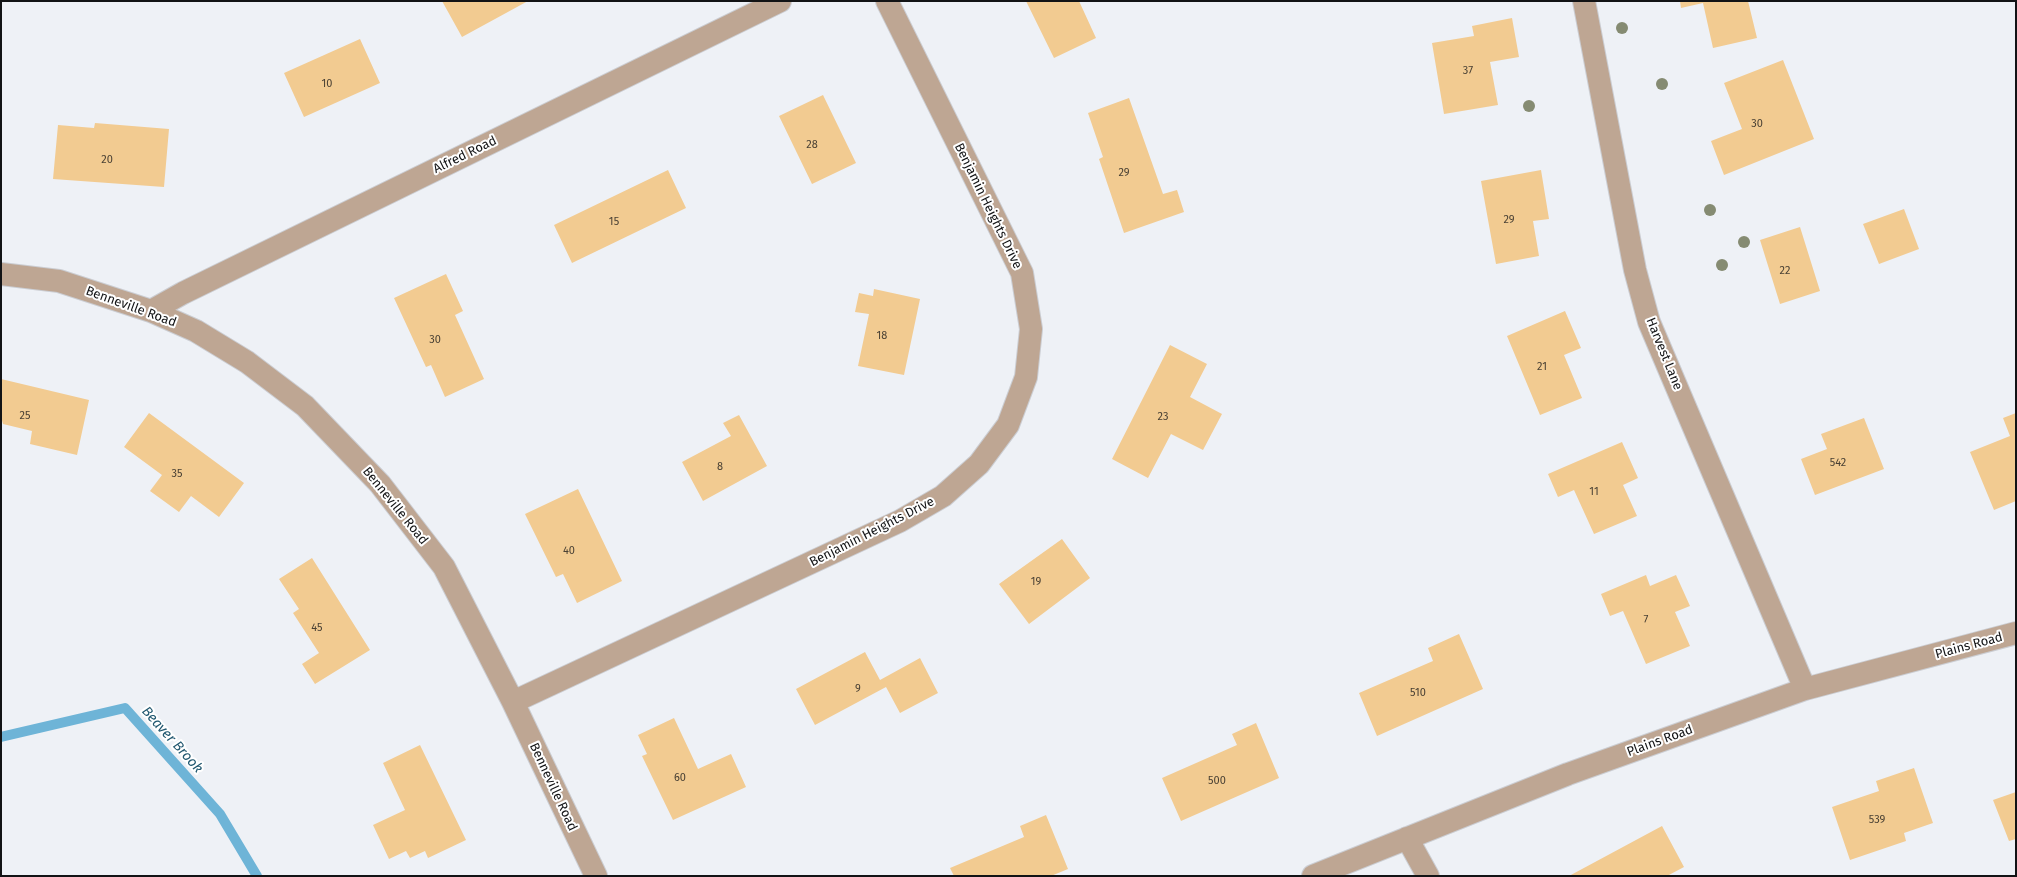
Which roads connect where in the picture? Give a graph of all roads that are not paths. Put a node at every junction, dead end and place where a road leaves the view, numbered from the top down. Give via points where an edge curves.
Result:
1 (780, 1) edge
2 (887, 1) edge
3 (1584, 1) edge
4 (1, 274) edge
5 (151, 311) junction
6 (2015, 636) edge
7 (1805, 689) junction
8 (513, 702) junction
9 (1407, 838) junction
10 (596, 876) edge
11 (1313, 876) edge
12 (1428, 876) edge

1 - 5 street, Alfred Road
2 - 8 street, Benjamin Heights Drive via 1022,274 1031,329 1026,378 1008,425 980,464 943,496 900,521
3 - 7 street, Harvest Lane via 1635,270 1649,322
4 - 5 street, Benneville Road via 59,281
5 - 8 street, Benneville Road via 196,331 247,362 305,406 380,484 444,567
6 - 7 street, Plains Road
7 - 9 street, Plains Road via 1568,774
8 - 10 street, Benneville Road
9 - 11 street, Plains Road
9 - 12 street

